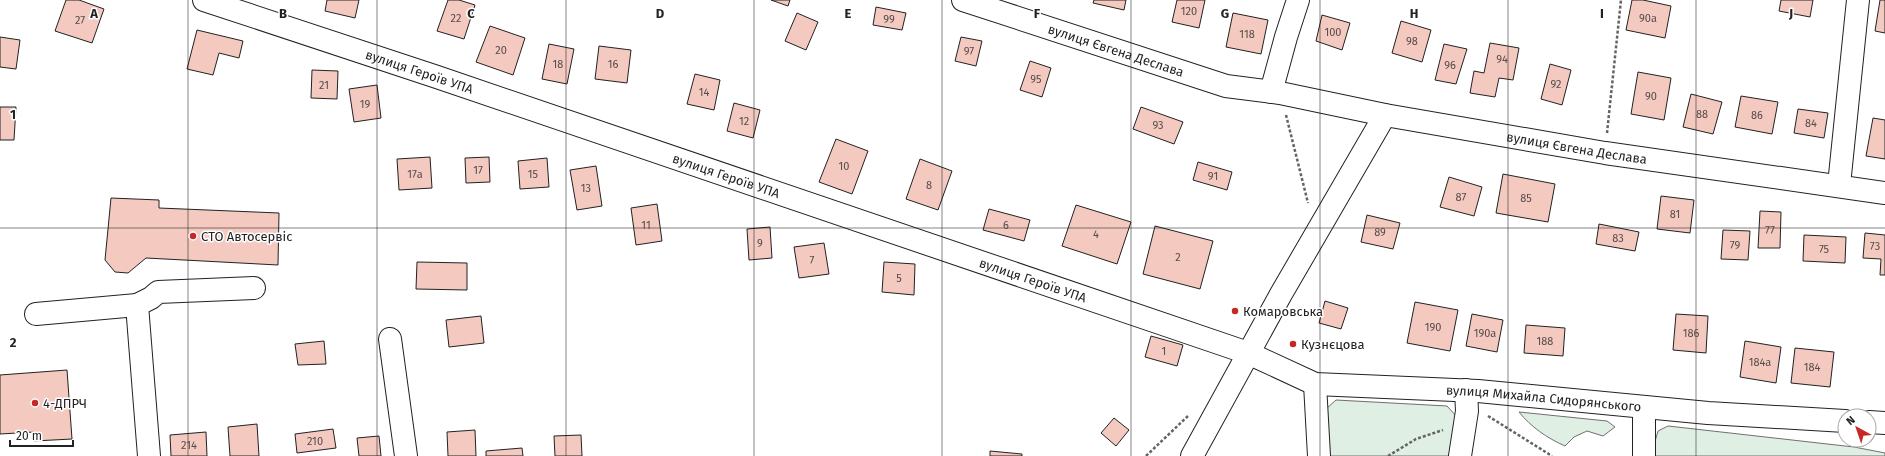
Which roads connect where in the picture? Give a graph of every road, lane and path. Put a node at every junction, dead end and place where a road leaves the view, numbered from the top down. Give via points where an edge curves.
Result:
1 (204, 0) edge
2 (963, 0) edge
3 (1298, 0) edge
4 (1621, 0) edge
5 (1858, 0) edge
6 (1276, 93) junction
7 (1385, 115) junction
8 (1605, 153) junction
9 (1839, 185) junction
10 (1885, 193) edge
11 (1310, 211) dead end
12 (254, 288) dead end
13 (137, 305) junction
14 (36, 314) dead end
15 (390, 339) dead end
16 (1248, 353) junction
17 (1315, 384) junction
18 (1467, 401) junction
19 (1644, 407) junction
20 (1837, 420) edge
21 (149, 456) edge
22 (406, 456) edge
23 (1192, 456) edge
24 (1319, 456) edge
25 (1388, 456) edge
26 (1460, 456) edge
27 (1552, 456) edge
28 (1644, 456) edge

1 - 16 street, вулиця Героїв УПА
2 - 6 street, вулиця Євгена Деслава via 1226,86
3 - 6 street via 1286,37
4 - 8 path
5 - 9 street
6 - 7 street, вулиця Євгена Деслава
6 - 11 path
7 - 8 street, вулиця Євгена Деслава
7 - 16 street
8 - 9 street, вулиця Євгена Деслава
9 - 10 street, вулиця Євгена Деслава
12 - 13 street via 158,292
13 - 14 street
13 - 21 street
15 - 22 street
16 - 17 street, вулиця Михайла Сидорянського
16 - 23 street
17 - 18 street, вулиця Михайла Сидорянського
17 - 24 street
18 - 19 street, вулиця Михайла Сидорянського
18 - 25 path via 1457,426 1416,439
18 - 26 street
18 - 27 path
19 - 20 street, вулиця Михайла Сидорянського
19 - 28 street

